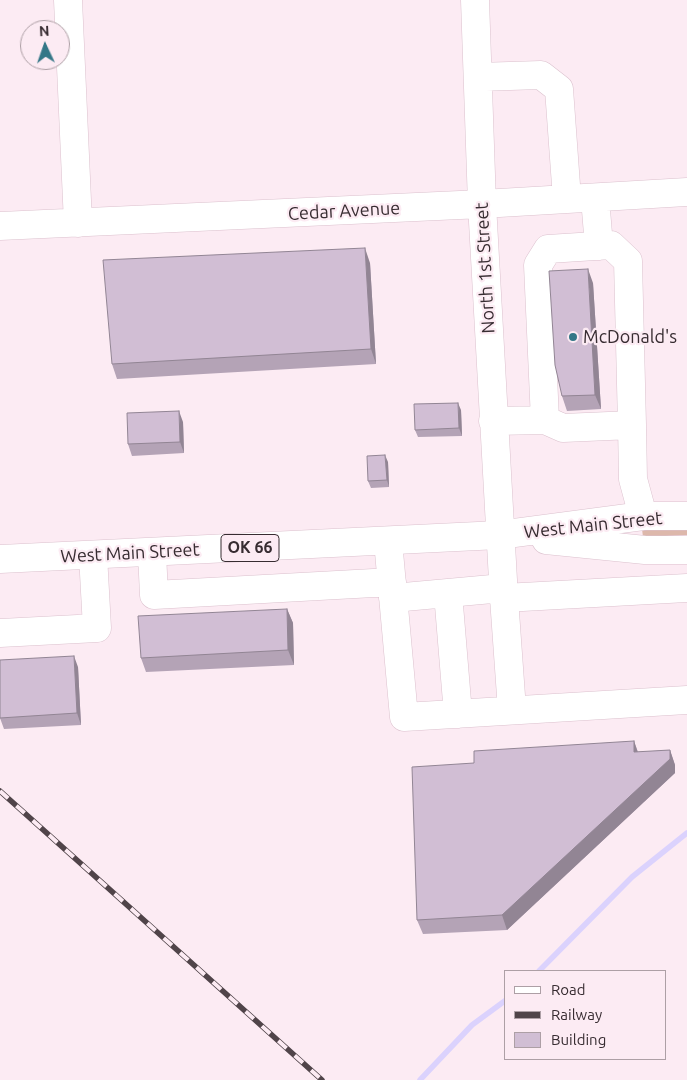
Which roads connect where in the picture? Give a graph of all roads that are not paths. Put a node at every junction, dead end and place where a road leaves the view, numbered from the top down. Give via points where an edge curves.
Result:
1 (68, 0) edge
2 (475, 0) edge
3 (478, 77) junction
4 (687, 192) edge
5 (595, 198) junction
6 (567, 199) junction
7 (482, 204) junction
8 (78, 223) junction
9 (0, 226) edge
10 (599, 246) junction
11 (545, 420) junction
12 (493, 421) junction
13 (632, 425) junction
14 (643, 516) junction
15 (687, 516) edge
16 (499, 535) junction
17 (388, 540) junction
18 (152, 553) junction
19 (93, 555) junction
20 (686, 556) edge
21 (0, 559) edge
22 (687, 588) edge
23 (392, 590) junction
24 (448, 593) junction
25 (504, 593) junction
26 (0, 633) edge
27 (687, 700) edge
28 (512, 710) junction
29 (458, 714) junction

1 - 8 street
2 - 3 street, North 1st Street
3 - 6 street via 541,75 559,89
3 - 7 street, North 1st Street
4 - 5 street, Cedar Avenue
5 - 6 street, Cedar Avenue
5 - 10 street
6 - 7 street, Cedar Avenue
7 - 8 street, Cedar Avenue
7 - 12 street, North 1st Street
8 - 9 street, Cedar Avenue
10 - 11 street via 548,249 538,265
10 - 13 street via 611,245 628,261
11 - 12 street
11 - 13 street via 563,428
12 - 16 street, North 1st Street
13 - 14 street via 633,479
14 - 15 street, West Main Street / OK 66
14 - 16 street, West Main Street / OK 66
16 - 17 street, West Main Street / OK 66
16 - 20 street, West Main Street / OK 66
16 - 25 street, North 1st Street
17 - 18 street, West Main Street / OK 66
17 - 23 street
18 - 19 street, West Main Street / OK 66
18 - 23 street via 154,595
19 - 21 street, West Main Street / OK 66
19 - 26 street via 97,628
22 - 25 street
23 - 24 street
23 - 29 street via 404,717
24 - 25 street
24 - 29 street
25 - 28 street, North 1st Street
27 - 28 street
28 - 29 street

